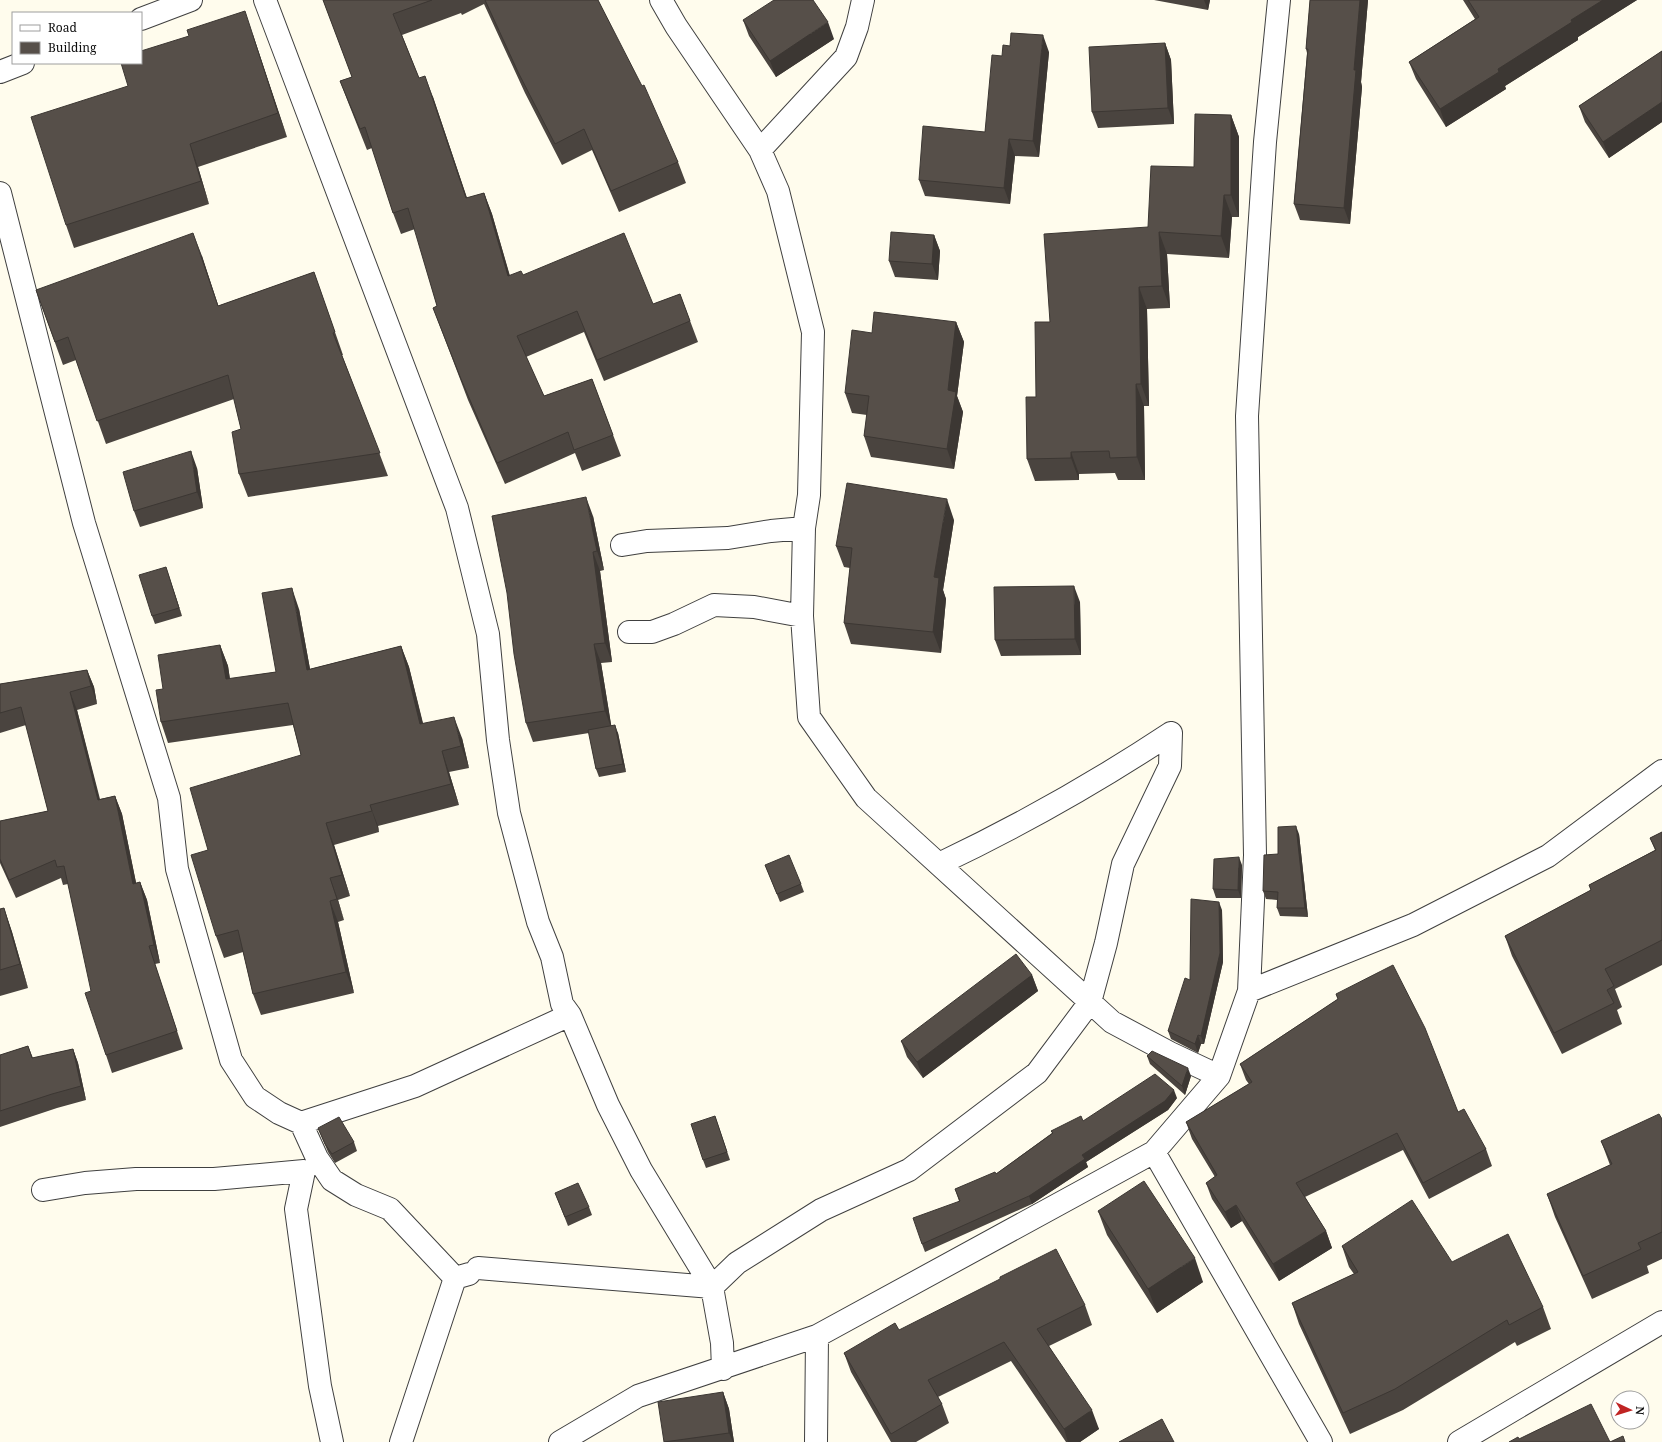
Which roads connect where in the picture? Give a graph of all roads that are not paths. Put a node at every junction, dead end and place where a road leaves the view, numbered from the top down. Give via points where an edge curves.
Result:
1 (191, 0) edge
2 (265, 0) edge
3 (661, 0) edge
4 (863, 0) edge
5 (1279, 0) edge
6 (142, 19) edge
7 (20, 64) edge
8 (0, 72) edge
9 (760, 150) junction
10 (0, 193) edge
11 (804, 528) junction
12 (622, 544) dead end
13 (802, 616) junction
14 (629, 632) dead end
15 (1662, 771) edge
16 (939, 864) junction
17 (1249, 991) junction
18 (1090, 1002) junction
19 (570, 1014) junction
20 (1220, 1076) junction
21 (301, 1123) junction
22 (1154, 1152) junction
23 (43, 1190) dead end
24 (455, 1278) junction
25 (712, 1287) junction
26 (1662, 1322) edge
27 (817, 1336) junction
28 (722, 1369) junction
29 (332, 1442) edge
30 (401, 1442) edge
31 (560, 1442) edge
32 (816, 1442) edge
33 (1321, 1442) edge
34 (1459, 1442) edge

1 - 6 street
2 - 19 street via 457,508 488,634 498,740 509,814 538,922 552,957 562,1004
3 - 9 street
4 - 9 street via 846,57
5 - 17 street via 1265,142 1247,416 1255,855
7 - 8 street
9 - 11 street via 778,191 813,332 809,495
10 - 21 street via 84,523 169,798 177,868 231,1060 255,1097 279,1113
11 - 12 street via 728,538
11 - 13 street
13 - 14 street via 754,607 714,605 652,632
13 - 16 street via 809,717 866,798
15 - 17 street via 1548,856 1413,925
16 - 18 street
16 - 18 street via 1002,833 1129,761 1171,733 1170,766 1123,864
17 - 20 street
18 - 20 street via 1112,1022
18 - 25 street via 1037,1073 909,1170 814,1214 737,1263
19 - 21 street via 415,1086
19 - 25 street via 608,1105 638,1164
20 - 22 street
21 - 24 street via 317,1158 332,1180 356,1195 390,1209
22 - 27 street
22 - 33 street
23 - 29 street via 107,1181 214,1179 304,1171 296,1209 320,1386
24 - 25 street via 482,1269
24 - 30 street
25 - 28 street via 722,1343
26 - 34 street
27 - 28 street
27 - 32 street
28 - 31 street via 638,1396

